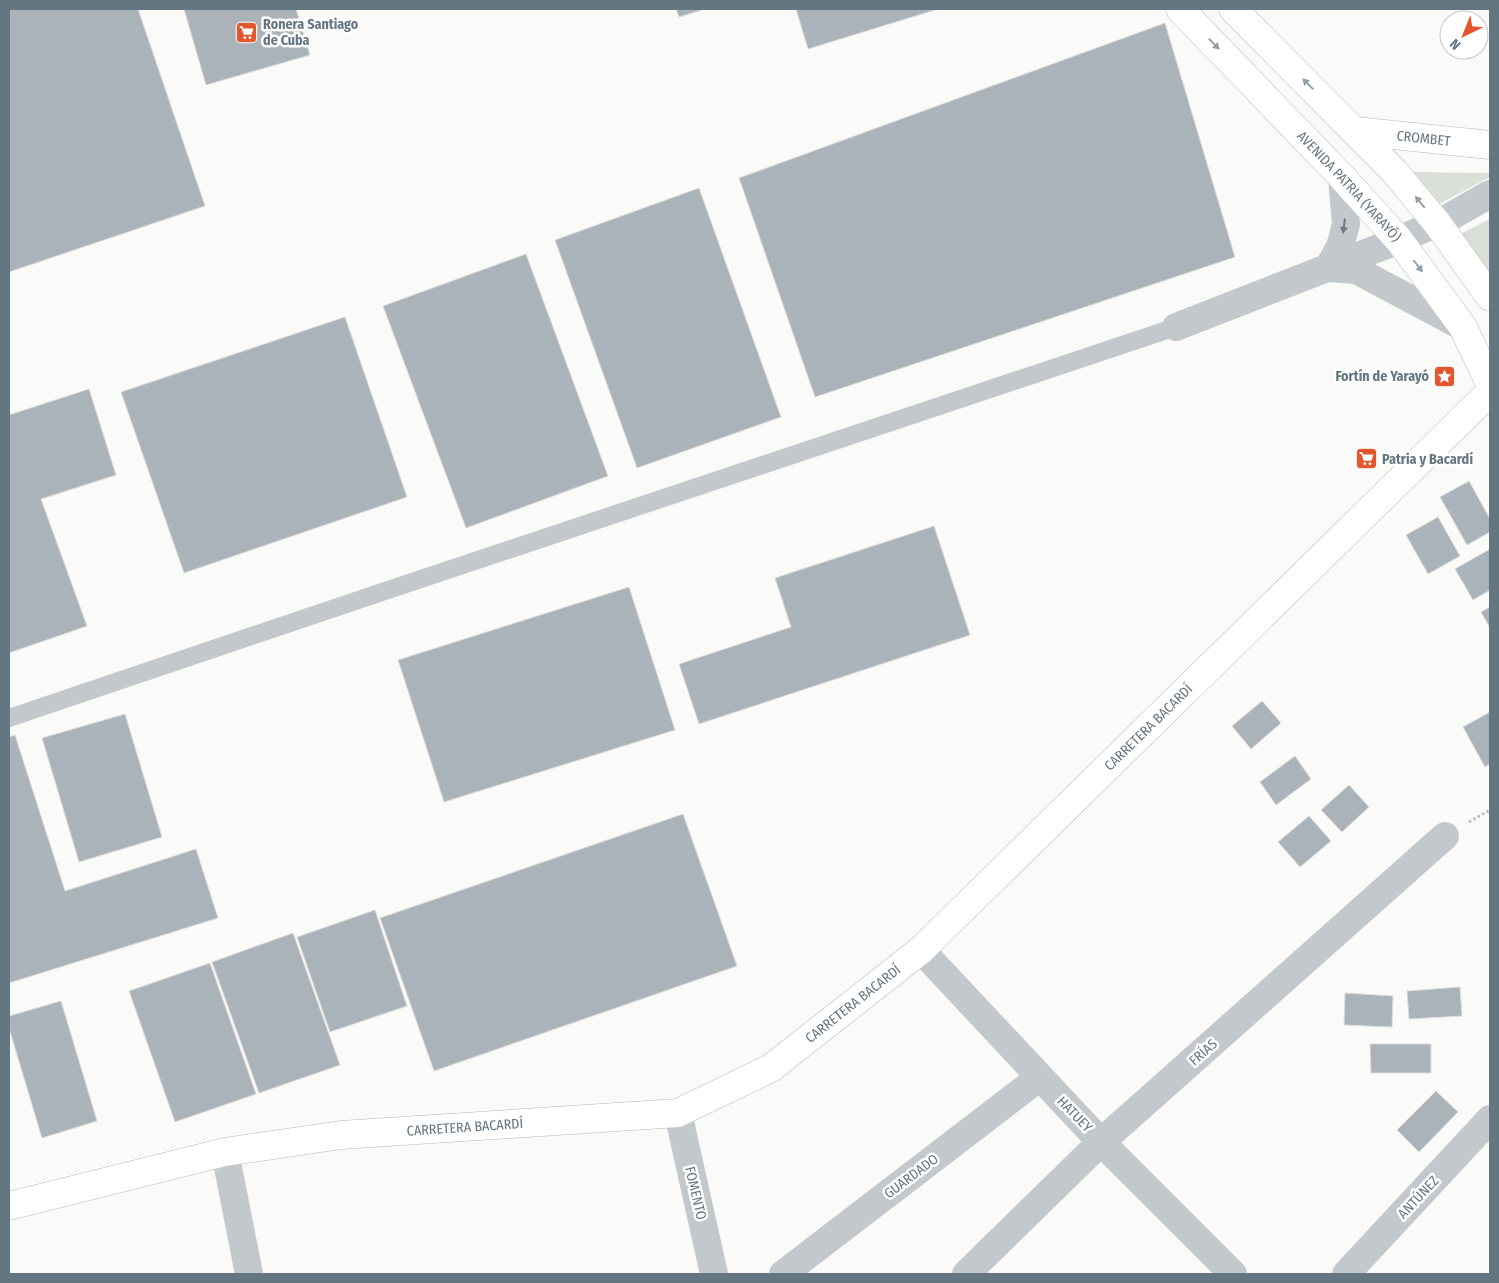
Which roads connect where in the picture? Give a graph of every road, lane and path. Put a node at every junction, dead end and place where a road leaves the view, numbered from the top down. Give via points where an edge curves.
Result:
1 (1180, 9) edge
2 (1234, 9) edge
3 (1356, 131) junction
4 (1490, 145) edge
5 (1342, 177) junction
6 (1490, 194) edge
7 (1437, 223) junction
8 (1399, 240) junction
9 (1328, 268) junction
10 (1490, 297) edge
11 (1176, 327) joint
12 (1463, 327) junction
13 (1490, 384) edge
14 (1490, 392) edge
15 (9, 718) edge
16 (1445, 836) dead end
17 (921, 950) junction
18 (1040, 1078) junction
19 (678, 1113) junction
20 (1490, 1119) edge
21 (1101, 1142) junction
22 (225, 1152) junction
23 (9, 1206) edge
24 (249, 1274) edge
25 (714, 1274) edge
26 (783, 1274) edge
27 (966, 1274) edge
28 (1233, 1274) edge
29 (1346, 1274) edge

1 -> 5 street, AVENIDA PATRIA (YARAYÓ)
3 -> 2 street
3 - 4 street, CROMBET
7 -> 3 street
5 - 8 street, AVENIDA PATRIA (YARAYÓ)
5 -> 9 street via 1346,224 1340,247
6 - 7 street
7 - 8 street
7 - 10 street
8 - 9 street
8 -> 12 street, AVENIDA PATRIA (YARAYÓ)
9 - 11 street
9 - 12 street via 1356,270
11 - 15 lane
12 - 13 street, AVENIDA PATRIA (YARAYÓ)
14 - 17 street, CARRETERA BACARDÍ
16 - 21 street, FRÍAS
17 - 18 street, HATUEY
17 - 19 street, CARRETERA BACARDÍ via 771,1068
18 - 21 street, HATUEY
18 - 26 street, GUARDADO
19 - 22 street, CARRETERA BACARDÍ via 341,1135
19 - 25 street, FOMENTO
20 - 29 street, ANTÚNEZ
21 - 27 street, FRÍAS
21 - 28 street, HATUEY
22 - 23 street, CARRETERA BACARDÍ
22 - 24 street

